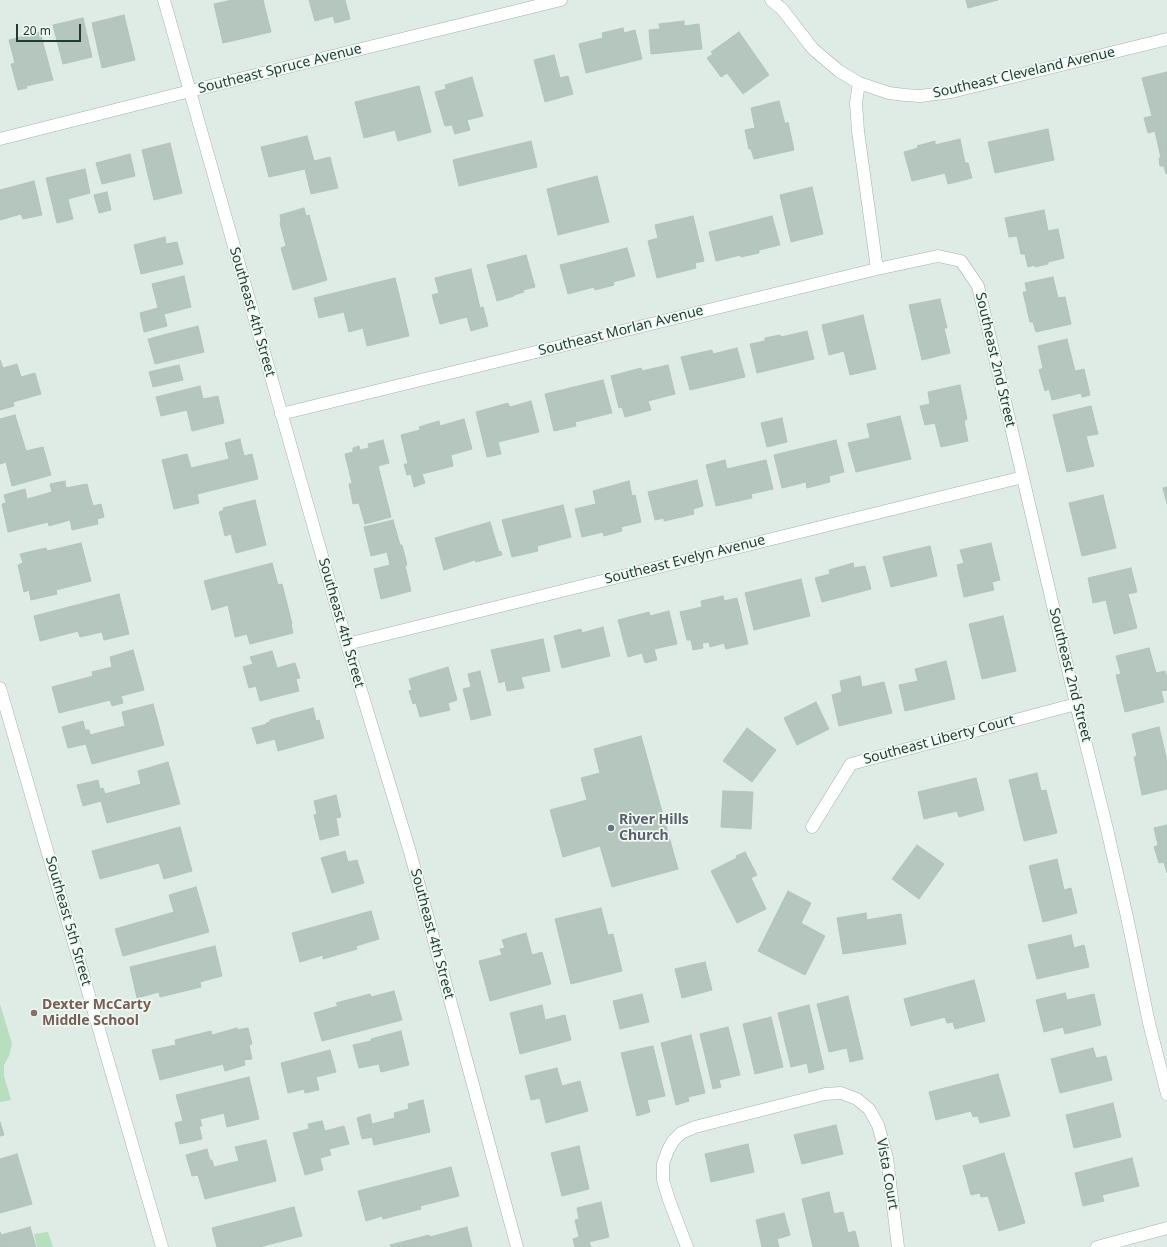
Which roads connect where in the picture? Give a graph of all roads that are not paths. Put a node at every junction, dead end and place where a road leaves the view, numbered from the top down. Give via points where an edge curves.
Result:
1 (164, 0) edge
2 (561, 0) edge
3 (771, 0) edge
4 (1167, 39) edge
5 (859, 83) junction
6 (190, 91) junction
7 (0, 140) edge
8 (961, 261) joint
9 (877, 269) junction
10 (281, 414) junction
11 (1023, 477) junction
12 (347, 644) junction
13 (0, 688) edge
14 (1076, 704) junction
15 (812, 827) dead end
16 (1167, 1094) edge
17 (1167, 1228) edge
18 (162, 1247) edge
19 (518, 1247) edge
20 (687, 1247) edge
21 (898, 1247) edge
22 (1097, 1247) edge

1 - 6 street, Southeast 4th Street
2 - 6 street, Southeast Spruce Avenue
3 - 5 street, Southeast Cleveland Avenue via 813,49 839,71
4 - 5 street, Southeast Cleveland Avenue via 937,94 920,96 889,93
5 - 9 street via 856,103 858,131
6 - 7 street, Southeast Spruce Avenue
6 - 10 street, Southeast 4th Street
8 - 9 street, Southeast Morlan Avenue via 938,256
8 - 11 street, Southeast 2nd Street via 978,286
9 - 10 street, Southeast Morlan Avenue
10 - 12 street, Southeast 4th Street
11 - 12 street, Southeast Evelyn Avenue
11 - 14 street, Southeast 2nd Street
12 - 19 street, Southeast 4th Street via 410,852
13 - 18 street, Southeast 5th Street
14 - 15 street, Southeast Liberty Court via 851,764
14 - 16 street, Southeast 2nd Street via 1109,836
17 - 22 street
20 - 21 street, Vista Court via 663,1180 663,1164 673,1141 681,1133 695,1127 825,1094 841,1093 857,1099 870,1109 878,1125 887,1158

